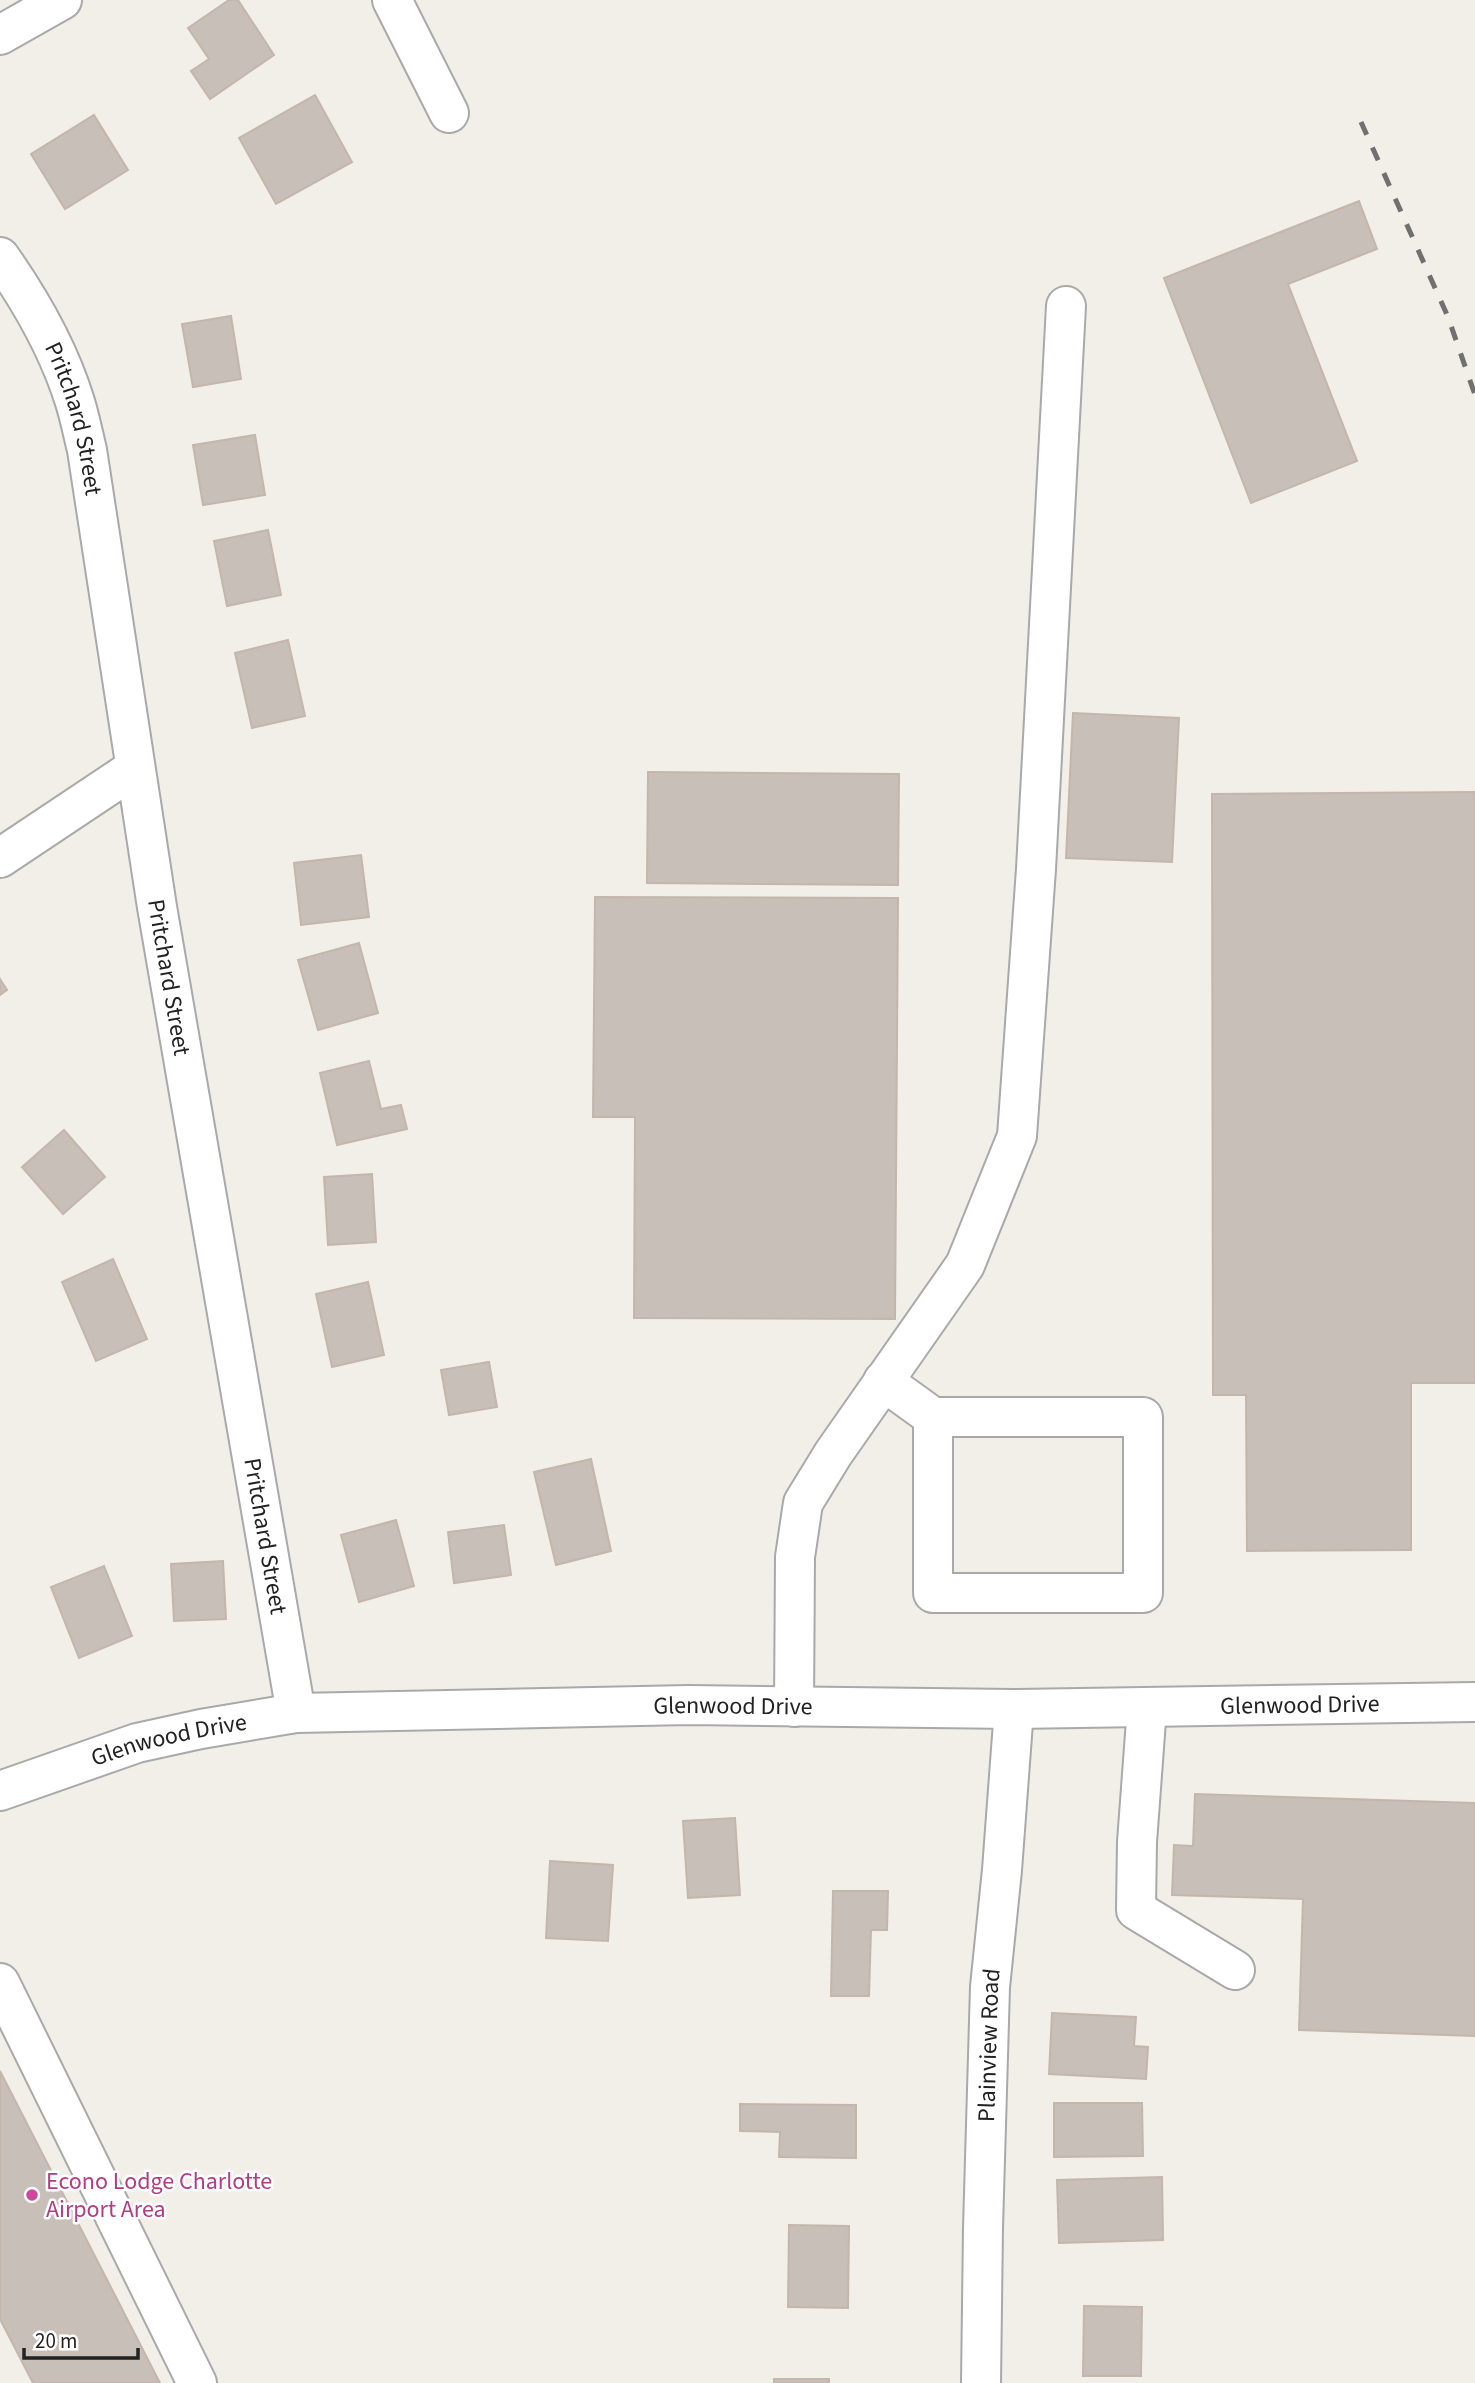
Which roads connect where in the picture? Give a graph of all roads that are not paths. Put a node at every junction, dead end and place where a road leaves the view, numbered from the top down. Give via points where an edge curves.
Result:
1 (62, 0) edge
2 (393, 0) edge
3 (0, 35) edge
4 (449, 113) dead end
5 (0, 257) edge
6 (1066, 306) dead end
7 (135, 768) junction
8 (0, 858) edge
9 (883, 1381) junction
10 (933, 1417) junction
11 (1475, 1702) edge
12 (794, 1707) junction
13 (1147, 1707) junction
14 (1014, 1709) junction
15 (296, 1713) junction
16 (0, 1791) edge
17 (1235, 1970) dead end
18 (0, 1983) edge
19 (197, 2383) edge
20 (981, 2383) edge

1 - 3 street
2 - 4 street
5 - 7 street, Pritchard Street via 26,294 75,402 87,450
6 - 9 street via 1017,1136 965,1265
7 - 8 street
7 - 15 street, Pritchard Street
9 - 10 street
9 - 12 street via 803,1503 795,1557
10 - 10 street via 1143,1417 1143,1593 933,1593
11 - 13 street, Glenwood Drive
12 - 14 street, Glenwood Drive
12 - 15 street, Glenwood Drive
13 - 14 street, Glenwood Drive
13 - 17 street via 1136,1910
14 - 20 street, Plainview Road via 990,1987
15 - 16 street, Glenwood Drive via 137,1743
18 - 19 street

